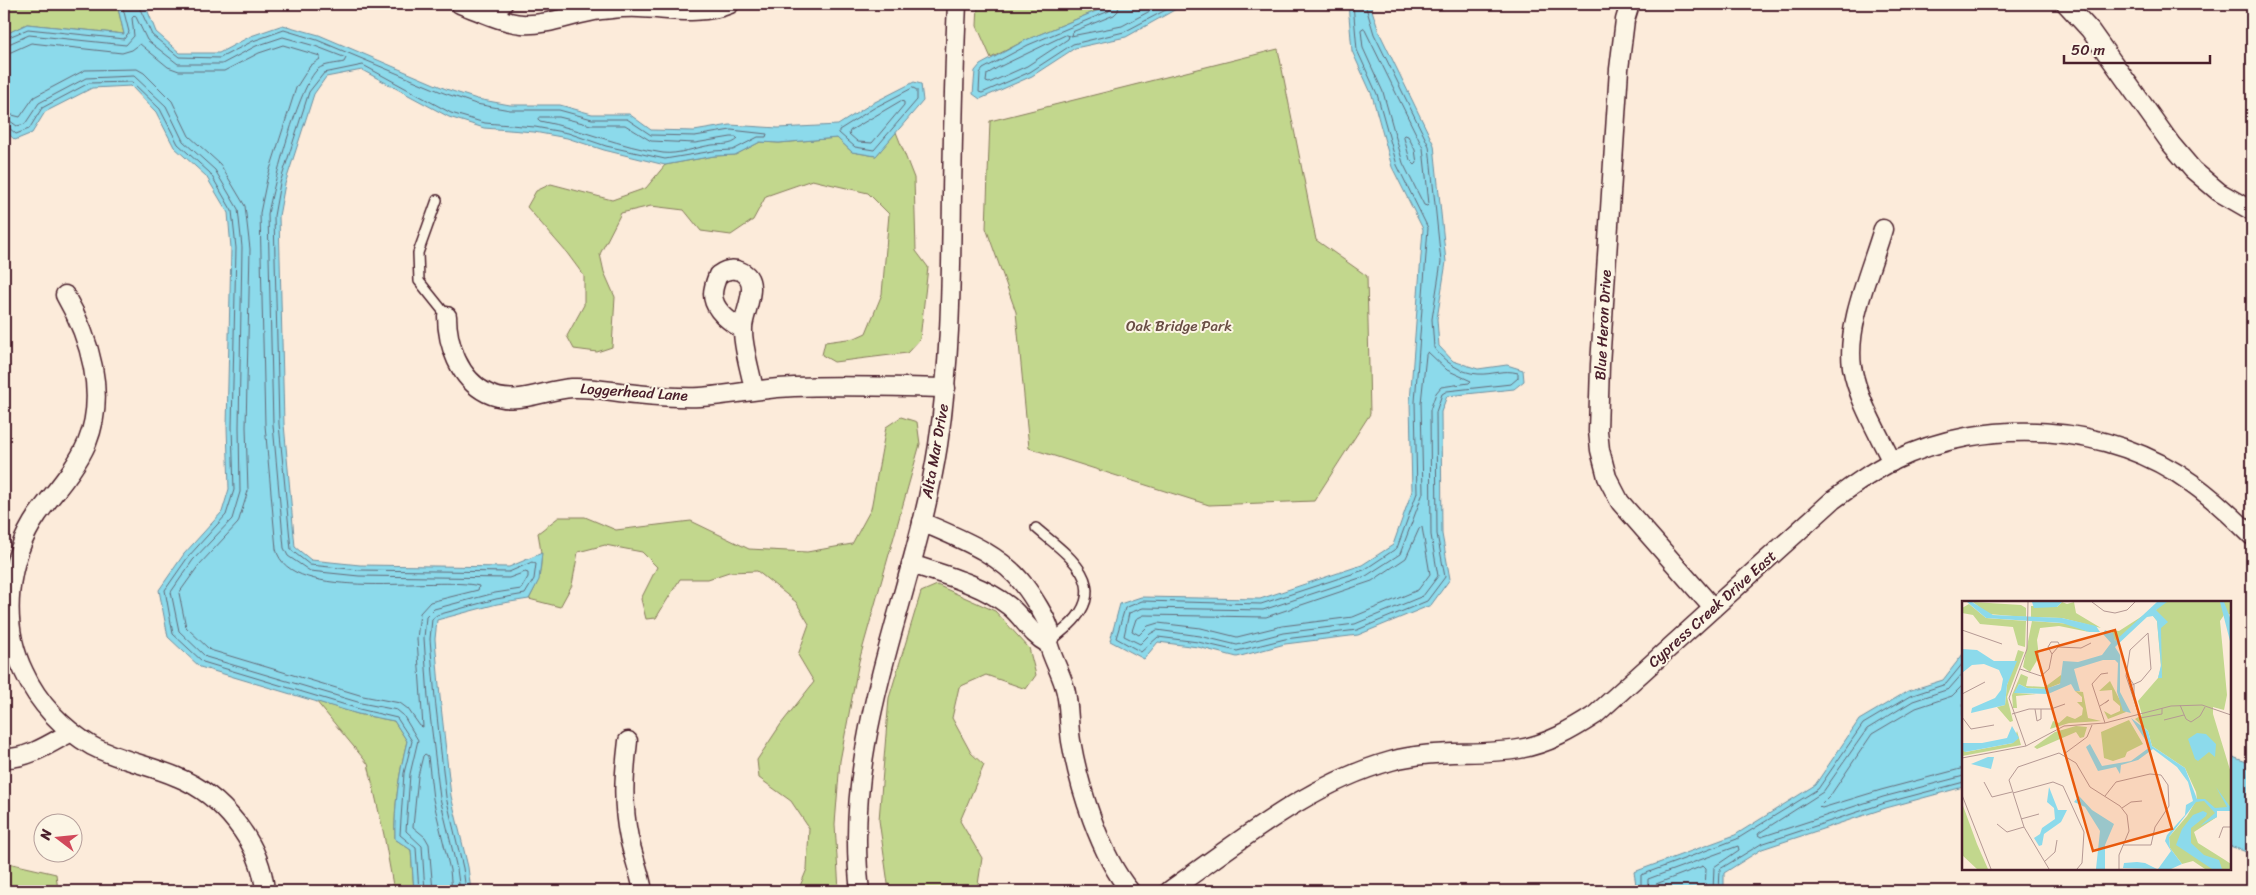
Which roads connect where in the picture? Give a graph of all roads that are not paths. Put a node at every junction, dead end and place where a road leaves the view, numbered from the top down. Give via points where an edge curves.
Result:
1 (460, 4) edge
2 (503, 4) edge
3 (730, 4) edge
4 (957, 4) edge
5 (1630, 4) edge
6 (2066, 4) edge
7 (636, 6) edge
8 (484, 12) junction
9 (437, 200) dead end
10 (2252, 211) edge
11 (1883, 229) dead end
12 (65, 295) dead end
13 (447, 316) joint
14 (742, 329) dead end
15 (946, 388) junction
16 (754, 390) junction
17 (1892, 462) junction
18 (922, 522) junction
19 (1036, 528) dead end
20 (2252, 536) edge
21 (911, 564) junction
22 (1713, 608) junction
23 (8, 628) edge
24 (1048, 643) junction
25 (71, 732) junction
26 (628, 741) dead end
27 (4, 758) edge
28 (265, 891) edge
29 (643, 891) edge
30 (860, 891) edge
31 (1130, 891) edge
32 (1169, 891) edge

1 - 8 street
2 - 8 street
3 - 7 street via 698,11
4 - 15 street, Alta Mar Drive via 951,329
5 - 22 street, Blue Heron Drive via 1619,69 1600,365 1600,450 1607,477 1620,502
6 - 10 street via 2090,30 2193,170 2219,192
7 - 8 street via 523,24 507,22
9 - 13 lane via 418,254 419,281
11 - 17 street via 1855,320 1851,348 1859,394
12 - 23 street via 84,331 91,356 96,390 94,416 76,465 37,516 23,541 10,590
13 - 16 street, Loggerhead Lane via 461,370 474,385 500,398 527,398 570,388 699,397
14 - 16 street
15 - 16 street, Loggerhead Lane
15 - 18 street, Alta Mar Drive
17 - 20 street, Cypress Creek Drive East via 1978,435 2053,433 2090,439 2153,461 2191,483 2226,510
17 - 22 street, Cypress Creek Drive East via 1862,478 1833,500
18 - 21 street, Alta Mar Drive
18 - 24 street via 993,557 1024,584 1050,631
19 - 24 lane via 1076,564 1086,581 1086,594 1077,617
21 - 24 street via 986,592 1009,606 1036,638
21 - 30 street, Alta Mar Drive via 870,715 861,768 857,821
22 - 32 street, Cypress Creek Drive East via 1595,715 1572,730 1520,749 1427,755 1393,760 1360,770 1282,812
23 - 25 street via 33,688 53,715
24 - 31 street via 1065,686 1077,774 1103,846
25 - 27 street via 15,758
25 - 28 street via 114,756 180,778 221,806 246,836 258,860
26 - 29 street via 623,779 624,809

